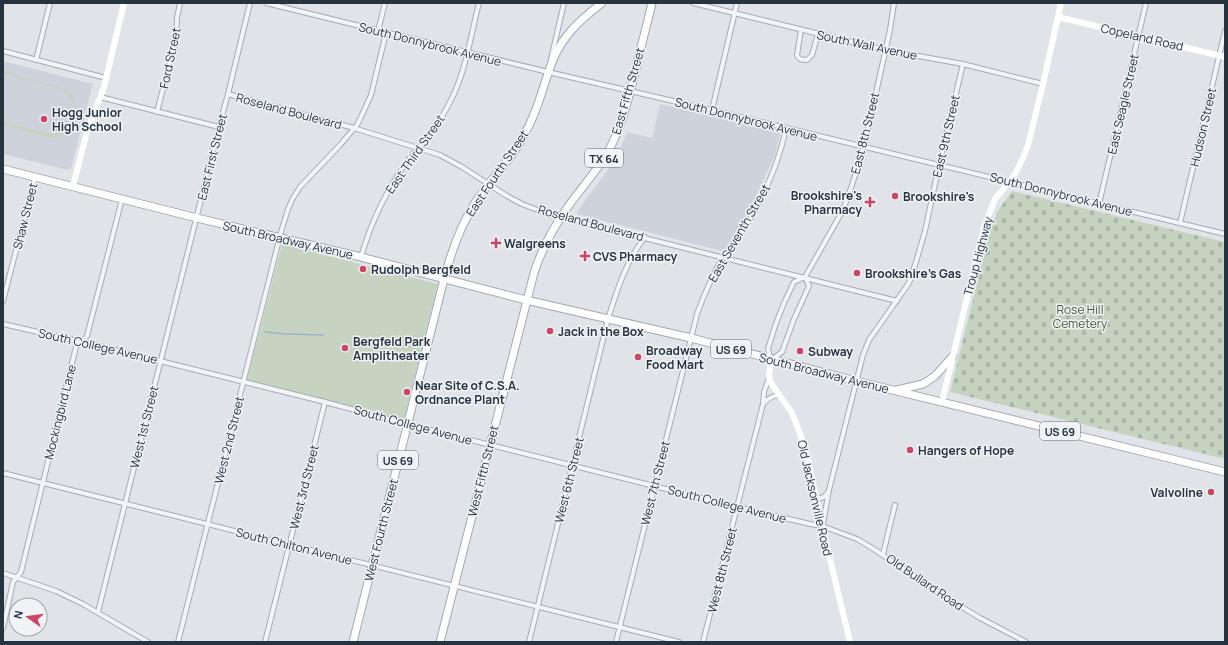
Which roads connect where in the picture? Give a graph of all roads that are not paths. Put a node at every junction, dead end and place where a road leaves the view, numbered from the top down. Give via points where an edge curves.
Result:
1 (50, 3) edge
2 (124, 3) edge
3 (180, 3) edge
4 (250, 3) edge
5 (266, 3) edge
6 (385, 3) edge
7 (479, 3) edge
8 (564, 3) edge
9 (602, 3) edge
10 (652, 3) edge
11 (693, 3) edge
12 (737, 3) edge
13 (894, 3) edge
14 (1061, 3) edge
15 (1146, 3) edge
16 (734, 14) junction
17 (1058, 17) junction
18 (801, 30) junction
19 (378, 31) junction
20 (1225, 31) edge
21 (386, 33) junction
22 (818, 34) junction
23 (1138, 36) junction
24 (885, 50) junction
25 (3, 51) edge
26 (467, 52) junction
27 (1222, 56) edge
28 (36, 60) junction
29 (963, 64) junction
30 (549, 69) junction
31 (106, 78) junction
32 (1043, 84) junction
33 (630, 91) junction
34 (228, 94) junction
35 (100, 97) junction
36 (712, 110) junction
37 (158, 112) junction
38 (219, 127) junction
39 (354, 128) junction
40 (786, 128) junction
41 (864, 147) junction
42 (417, 148) junction
43 (939, 165) junction
44 (3, 168) edge
45 (35, 176) junction
46 (1009, 182) junction
47 (488, 184) junction
48 (73, 186) junction
49 (122, 198) junction
50 (1099, 204) junction
51 (561, 217) junction
52 (197, 218) junction
53 (1180, 223) junction
54 (1225, 234) edge
55 (645, 237) junction
56 (279, 238) junction
57 (361, 257) junction
58 (723, 257) junction
59 (805, 277) junction
60 (444, 279) junction
61 (526, 300) junction
62 (897, 300) junction
63 (3, 301) edge
64 (608, 319) junction
65 (3, 324) edge
66 (691, 338) junction
67 (82, 342) junction
68 (953, 356) junction
69 (771, 360) junction
70 (160, 361) junction
71 (769, 378) junction
72 (243, 382) junction
73 (856, 382) junction
74 (894, 390) junction
75 (779, 395) junction
76 (324, 402) junction
77 (942, 402) junction
78 (763, 404) junction
79 (407, 424) junction
80 (490, 445) junction
81 (573, 464) junction
82 (1225, 472) edge
83 (3, 473) edge
84 (43, 483) junction
85 (655, 486) junction
86 (829, 490) junction
87 (817, 499) junction
88 (124, 504) junction
89 (895, 505) dead end
90 (738, 506) junction
91 (208, 524) junction
92 (822, 526) junction
93 (290, 545) junction
94 (882, 554) junction
95 (372, 566) junction
96 (3, 573) edge
97 (17, 577) junction
98 (454, 587) junction
99 (537, 606) junction
100 (98, 612) junction
101 (3, 628) edge
102 (620, 628) junction
103 (148, 642) edge
104 (178, 642) edge
105 (266, 642) edge
106 (353, 642) edge
107 (440, 642) edge
108 (528, 642) edge
109 (616, 642) edge
110 (678, 642) edge
111 (703, 642) edge
112 (850, 642) edge
113 (1026, 642) edge

1 - 28 street
2 - 31 main road
3 - 37 street, Ford Street via 176,38
4 - 34 street, East First Street
5 - 19 street, South Donnybrook Avenue
6 - 19 street
7 - 26 street, East Third Street
8 - 30 street, East Fourth Street
9 - 30 main road, East Fourth Street via 570,31 561,43
10 - 33 main road, East Fifth Street / TX 64
11 - 16 street, South Wall Avenue
12 - 16 street
13 - 24 street, East 8th Street
14 - 17 main road, Troup Highway
15 - 23 street, East Seagle Street
16 - 18 street, South Wall Avenue
16 - 36 street
17 - 23 main road, Copeland Road
17 - 32 main road, Troup Highway
18 - 22 street, South Wall Avenue
18 - 22 street via 796,55 802,60 807,60 812,55
19 - 21 street, South Donnybrook Avenue
20 - 27 street, Hudson Street
21 - 26 street, South Donnybrook Avenue
21 - 39 street, West 2nd Street via 371,95
22 - 24 street, South Wall Avenue
23 - 27 main road, Copeland Road
23 - 50 street, East Seagle Street
24 - 29 street, South Wall Avenue
24 - 41 street, East 8th Street
25 - 28 street
26 - 30 street, South Donnybrook Avenue
26 - 42 street, East Third Street via 452,99 428,137
27 - 53 street, Hudson Street
28 - 31 street
29 - 32 street, South Wall Avenue
29 - 43 street, East 9th Street
30 - 33 street, South Donnybrook Avenue
30 - 47 main road, East Fourth Street via 527,130
31 - 35 main road
32 - 46 main road, Troup Highway via 1028,145 1018,169
33 - 36 street, South Donnybrook Avenue
33 - 51 main road, East Fifth Street / TX 64 via 624,114 609,150
34 - 38 street, East First Street
34 - 39 street, Roseland Boulevard
35 - 37 street
35 - 48 main road via 87,132
36 - 40 street, South Donnybrook Avenue
37 - 38 street
38 - 52 street, East First Street
39 - 42 street, Roseland Boulevard
39 - 56 street, West 2nd Street via 300,187 288,209
40 - 41 street, South Donnybrook Avenue
40 - 58 street, East Seventh Street via 778,160 761,200
41 - 43 street, South Donnybrook Avenue
41 - 59 street, East 8th Street via 843,210
42 - 47 street, Roseland Boulevard via 440,155
42 - 57 street, East Third Street via 392,184 376,214
43 - 46 street, South Donnybrook Avenue
43 - 62 street, East 9th Street via 916,262 909,283
44 - 45 main road, South Broadway Avenue
45 - 48 main road, South Broadway Avenue
45 - 63 street, Shaw Street
46 - 50 street, South Donnybrook Avenue
46 - 68 main road, Troup Highway via 995,199 984,227
47 - 51 street, Roseland Boulevard via 522,204
47 - 60 main road, East Fourth Street via 466,218
48 - 49 main road, South Broadway Avenue
49 - 52 main road, South Broadway Avenue
49 - 67 street, Mockingbird Lane via 87,336
50 - 53 street, South Donnybrook Avenue
51 - 55 street, Roseland Boulevard
51 - 61 main road, East Fifth Street / TX 64 via 538,260
52 - 56 main road, South Broadway Avenue
52 - 70 street, West 1st Street
53 - 54 street, South Donnybrook Avenue
55 - 58 street, Roseland Boulevard
55 - 64 street, West 6th Street via 628,265
56 - 57 main road, South Broadway Avenue
56 - 72 street, West 2nd Street
57 - 60 main road, South Broadway Avenue
58 - 59 street, Roseland Boulevard
58 - 66 street, East Seventh Street via 705,292
59 - 62 street, Roseland Boulevard
59 - 69 street, East 8th Street via 809,286 782,352
59 - 69 street, East 8th Street via 794,282 784,303 768,349
60 - 61 main road, South Broadway Avenue / US 69
60 - 79 main road, West Fourth Street / US 69
61 - 64 main road, South Broadway Avenue / US 69
61 - 80 main road, West Fifth Street
62 - 73 street, East 9th Street via 869,340
64 - 66 main road, South Broadway Avenue / US 69
64 - 81 street, West 6th Street
65 - 67 street, South College Avenue
66 - 69 main road, South Broadway Avenue / US 69
66 - 85 street, West 7th Street
67 - 70 street, South College Avenue
67 - 84 street, Mockingbird Lane via 76,347
68 - 74 main road via 935,376 923,384
68 - 77 main road, Troup Highway
69 - 71 main road
69 - 73 main road, South Broadway Avenue / US 69
70 - 72 street, South College Avenue
70 - 88 street, West 1st Street
71 - 75 main road, Old Jacksonville Road
71 - 78 street, West 8th Street
72 - 76 street, South College Avenue
72 - 91 street, West 2nd Street
73 - 74 main road, South Broadway Avenue / US 69
73 - 86 street, East 9th Street
74 - 77 main road, South Broadway Avenue / US 69
75 - 78 street via 768,398
75 - 87 main road, Old Jacksonville Road via 792,412 801,436
76 - 79 street, South College Avenue
76 - 93 street, West 3rd Street
77 - 82 main road, South Broadway Avenue / US 69
78 - 90 street, West 8th Street
79 - 80 street, South College Avenue
79 - 95 main road, West Fourth Street / US 69
80 - 81 street, South College Avenue
80 - 98 main road, West Fifth Street
81 - 85 street, South College Avenue
81 - 99 street, West 6th Street
83 - 84 street, South Chilton Avenue
84 - 88 street, South Chilton Avenue
84 - 97 street, Mockingbird Lane via 21,572
85 - 90 street, South College Avenue
85 - 102 street, West 7th Street
86 - 87 street via 824,497
86 - 92 street, East 9th Street
87 - 92 main road, Old Jacksonville Road
88 - 91 street, South Chilton Avenue
88 - 100 street, West 1st Street
89 - 94 street
90 - 92 street, South College Avenue
90 - 111 street, West 8th Street
91 - 93 street, South Chilton Avenue
91 - 104 street, West 2nd Street
92 - 94 street, Old Bullard Road via 857,539
92 - 112 main road, Old Jacksonville Road
93 - 95 street, South Chilton Avenue
93 - 105 street, West 3rd Street
94 - 113 street, Old Bullard Road via 963,608
95 - 98 street, South Chilton Avenue
95 - 106 main road, West Fourth Street / US 69
96 - 97 street
97 - 100 street
97 - 101 street, Mockingbird Lane
98 - 99 street, South Chilton Avenue
98 - 107 main road, West Fifth Street
99 - 102 street, South Chilton Avenue
99 - 108 street, West 6th Street
100 - 103 street
102 - 109 street, West 7th Street
102 - 110 street, South Chilton Avenue

